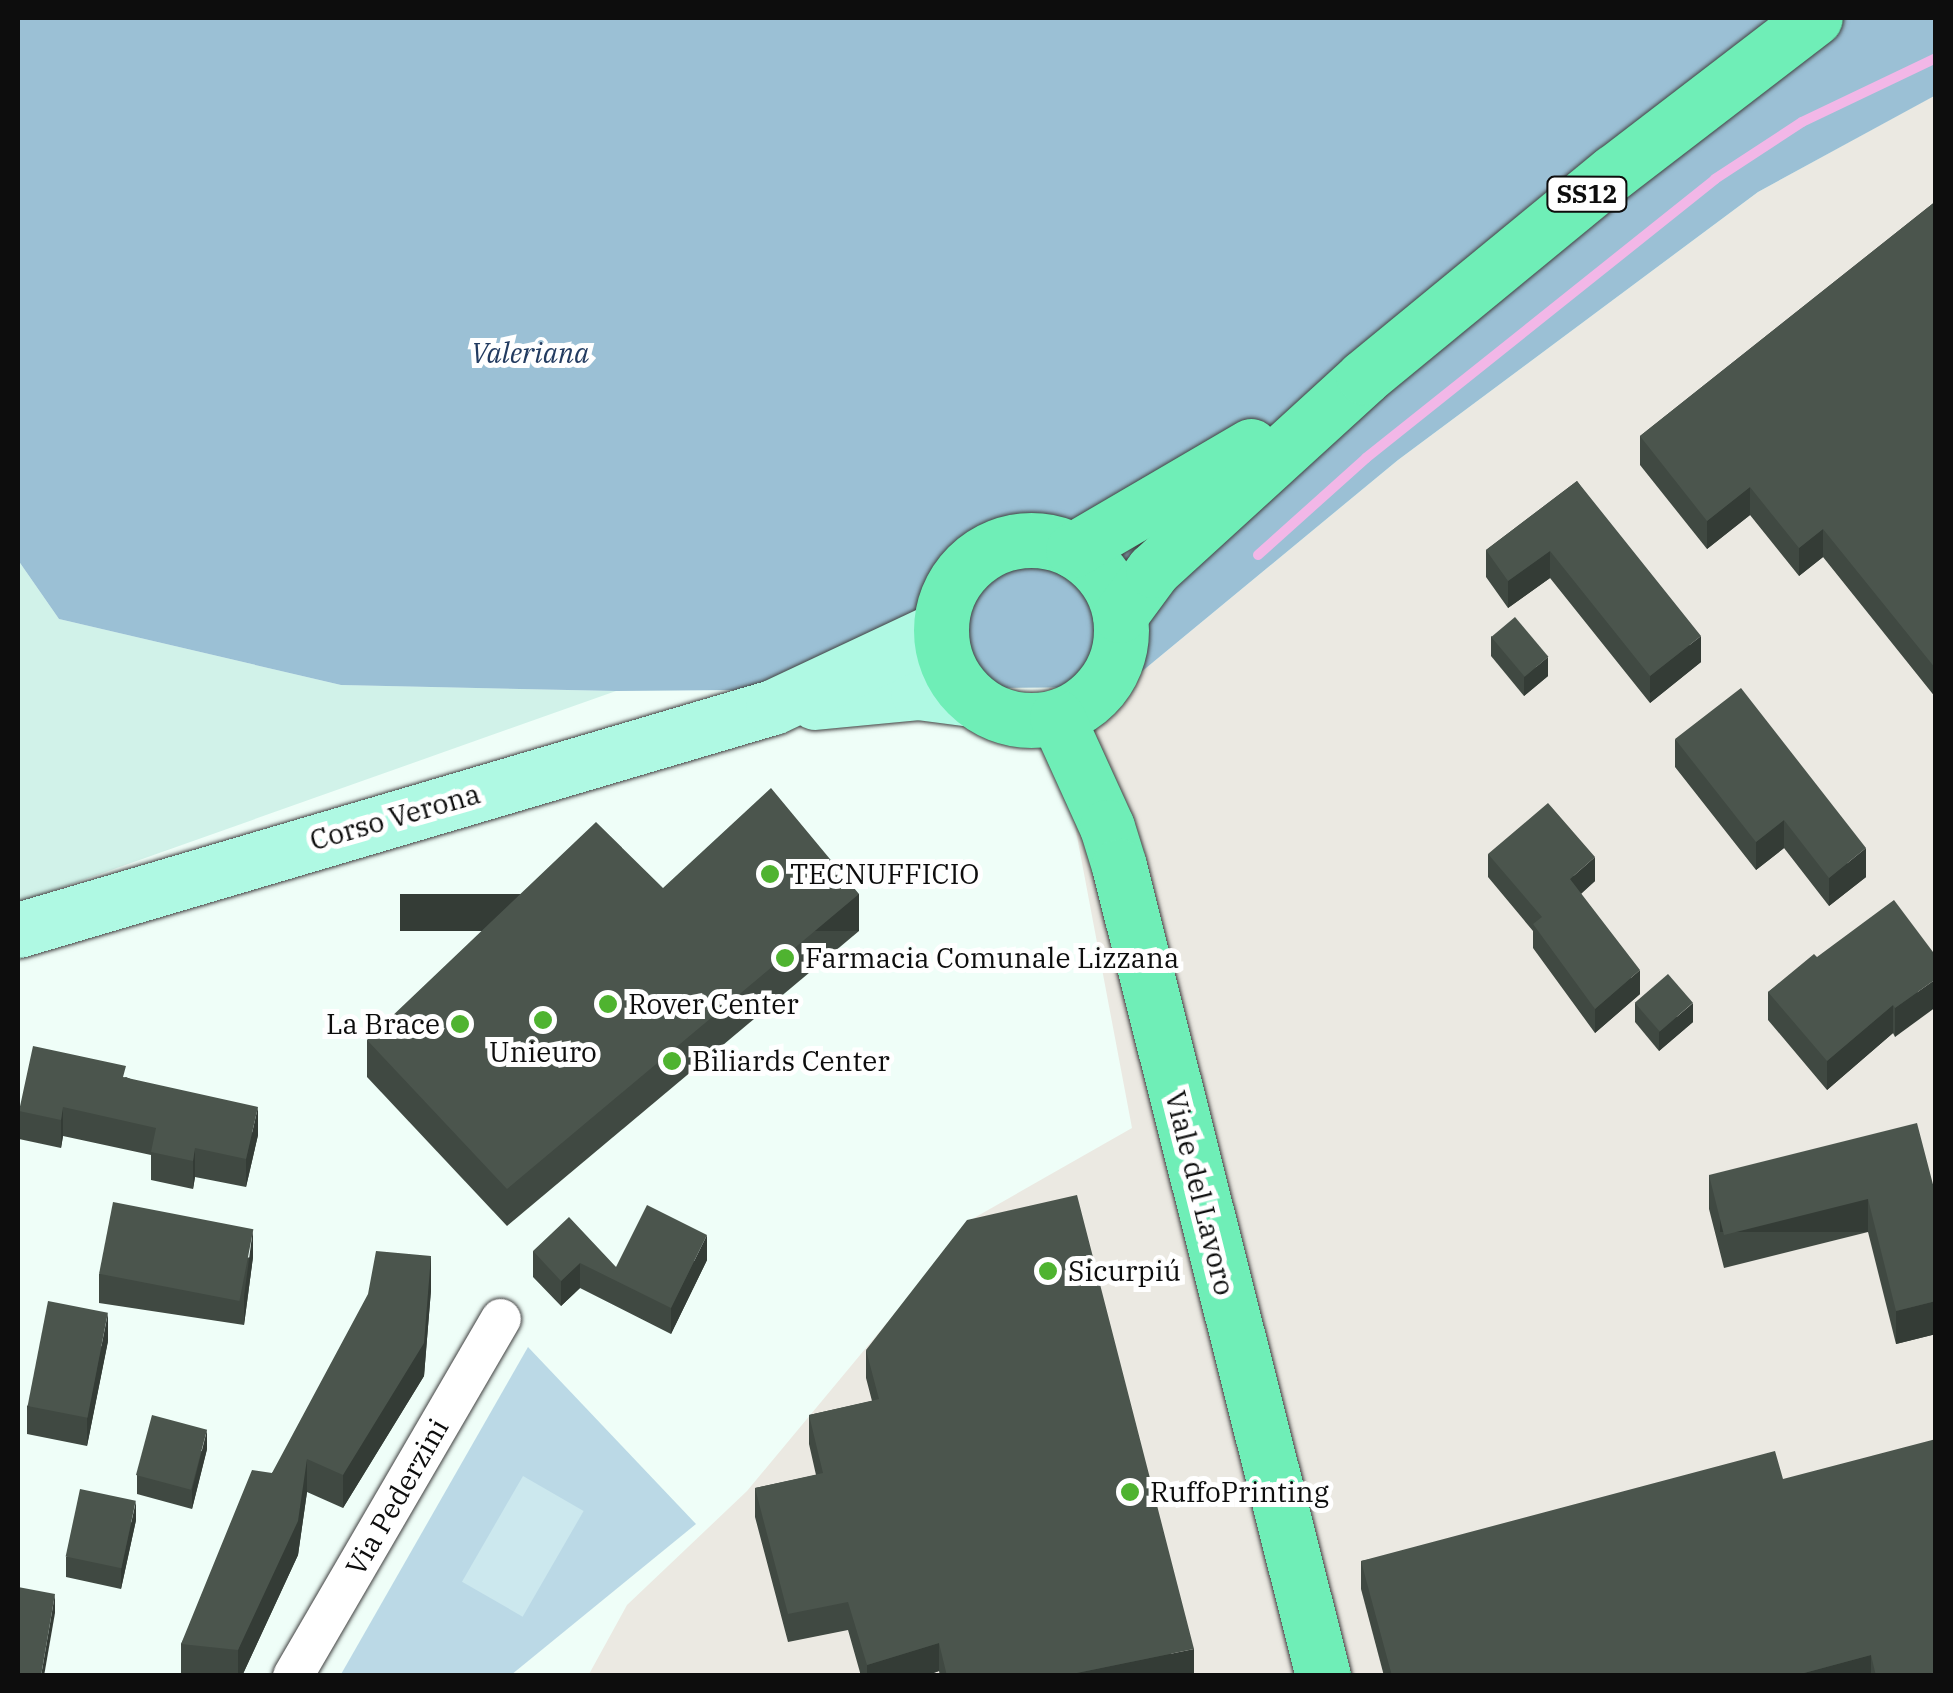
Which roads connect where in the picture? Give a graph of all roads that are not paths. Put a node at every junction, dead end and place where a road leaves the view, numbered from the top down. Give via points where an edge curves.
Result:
1 (1815, 18) edge
2 (1364, 377) junction
3 (1074, 550) junction
4 (1120, 615) junction
5 (940, 628) junction
6 (972, 700) junction
7 (772, 707) junction
8 (1057, 717) junction
9 (18, 930) edge
10 (500, 1320) dead end
11 (293, 1676) edge
12 (1323, 1676) edge

1 - 2 main road, SS12
2 - 3 main road, SS12
2 - 4 main road, SS12 via 1153,570
3 - 4 main road via 1095,566
3 - 5 main road via 1044,540 1013,540 984,552 953,585
4 - 8 main road, SS12 via 1120,647 1108,677 1086,702
5 - 6 main road via 948,667
5 - 7 main road
6 - 7 main road via 918,692
6 - 8 main road via 998,714
7 - 9 main road, Corso Verona
8 - 12 main road, Viale del Lavoro via 1118,866
10 - 11 street, Via Pederzini

